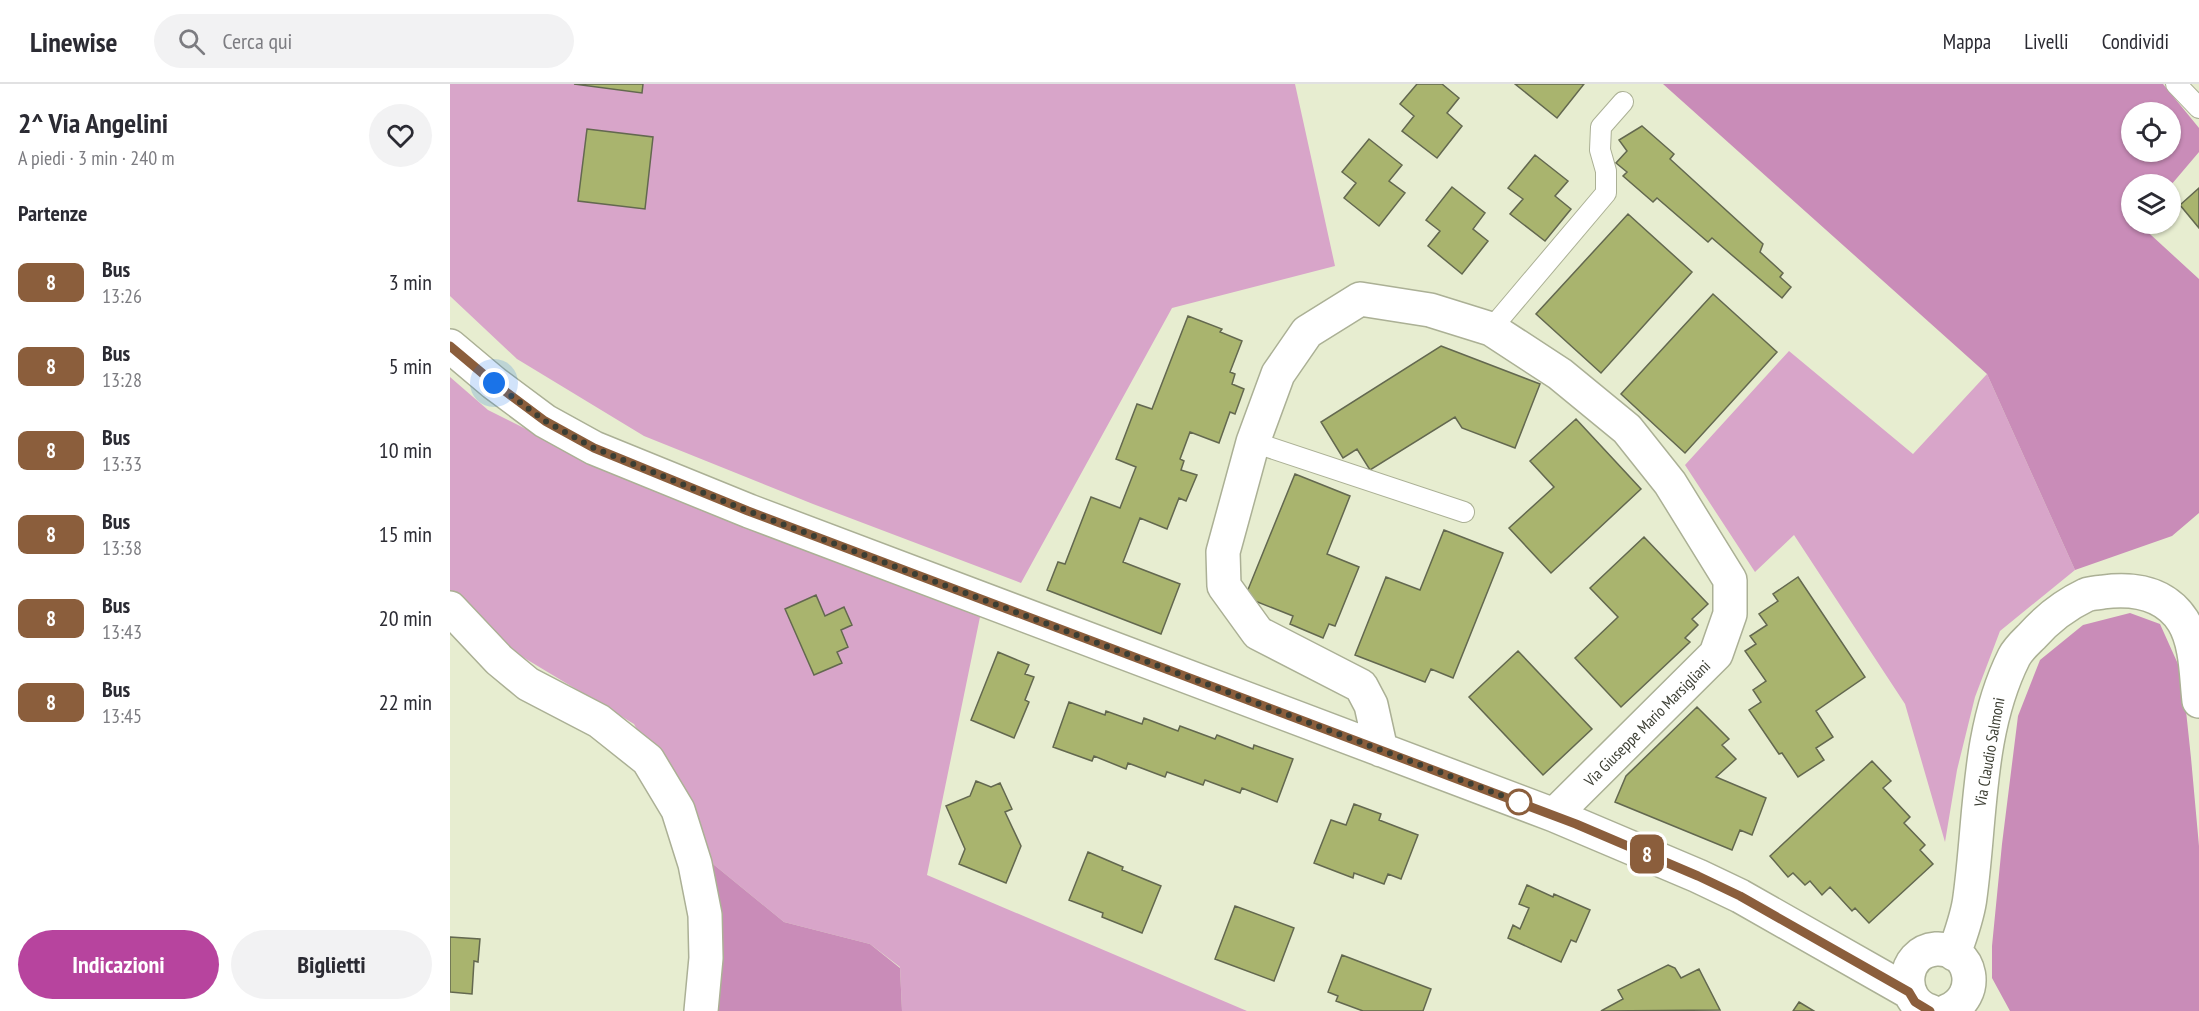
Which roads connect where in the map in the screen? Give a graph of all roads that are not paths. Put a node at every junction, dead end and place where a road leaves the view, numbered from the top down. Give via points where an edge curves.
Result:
1 (2176, 84) edge
2 (1623, 102) dead end
3 (2199, 108) edge
4 (1491, 328) junction
5 (450, 346) edge
6 (1253, 442) junction
7 (1464, 512) dead end
8 (450, 608) edge
9 (2199, 701) edge
10 (1381, 750) junction
11 (1554, 815) junction
12 (1954, 954) junction
13 (1918, 988) edge
14 (1964, 1005) edge
15 (701, 1011) edge

1 - 3 lane
2 - 4 lane via 1601,128 1606,193
4 - 6 street, Via Giuseppe Mario Marsigliani via 1430,310 1360,299 1307,332 1278,374
4 - 11 street, Via Giuseppe Mario Marsigliani via 1560,374 1628,429 1670,483 1730,580 1730,614 1716,654
5 - 10 street via 545,421 594,448 748,511
6 - 7 lane
6 - 10 street, Via Giuseppe Mario Marsigliani via 1223,552 1224,586 1258,633 1361,686 1371,705
8 - 15 street via 499,660 528,684 599,721 648,760 678,810 695,864 705,915
9 - 12 street, Via Claudio Salmoni via 2191,638 2183,621 2148,593 2124,589 2088,594 2040,627 2015,654 2001,688 1988,742 1970,899
10 - 11 street
11 - 13 street via 1698,876 1811,937
12 - 13 street via 1944,950 1923,953
12 - 14 street via 1965,963 1970,981

